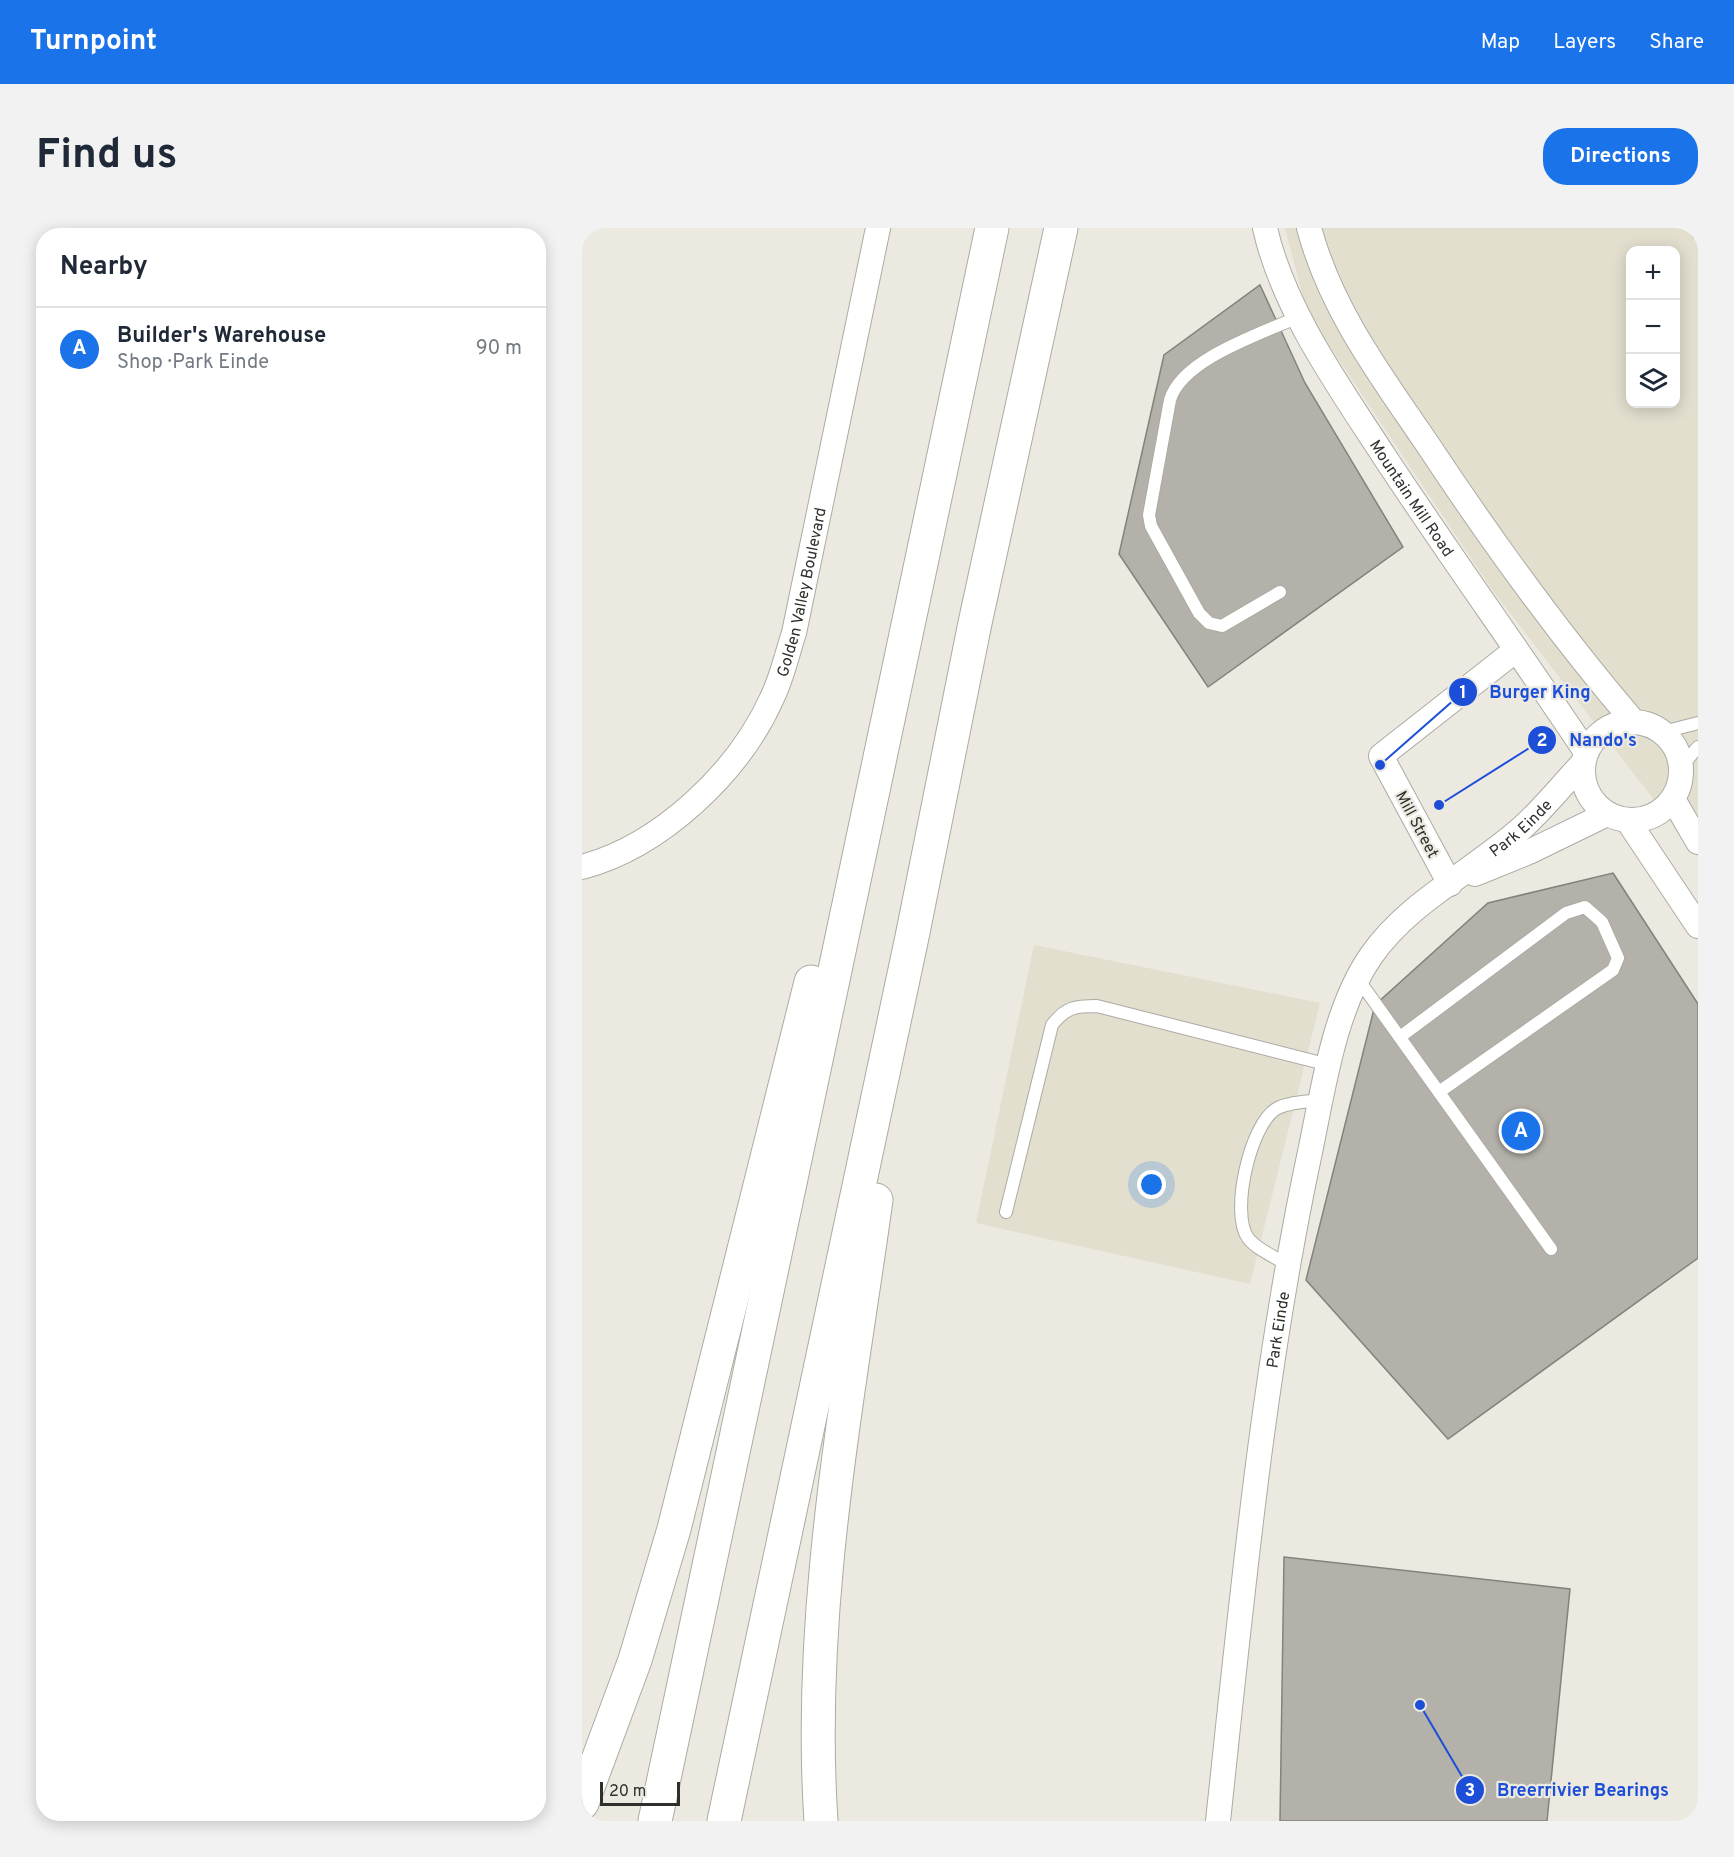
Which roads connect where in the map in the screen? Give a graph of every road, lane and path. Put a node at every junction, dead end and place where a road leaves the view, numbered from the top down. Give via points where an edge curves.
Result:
1 (878, 228) edge
2 (990, 228) edge
3 (1061, 228) edge
4 (1265, 228) edge
5 (1309, 228) edge
6 (1695, 228) edge
7 (1698, 232) edge
8 (1298, 316) junction
9 (1280, 591) dead end
10 (1516, 650) junction
11 (1634, 722) junction
12 (1698, 723) edge
13 (1663, 732) junction
14 (1698, 747) edge
15 (1585, 758) junction
16 (1681, 767) junction
17 (1672, 799) junction
18 (1617, 817) junction
19 (1698, 842) edge
20 (582, 867) edge
21 (1449, 884) junction
22 (1698, 926) edge
23 (912, 937) junction
24 (1358, 979) junction
25 (1400, 1037) junction
26 (1329, 1065) junction
27 (1439, 1092) junction
28 (1321, 1100) junction
29 (1006, 1212) dead end
30 (1551, 1248) dead end
31 (1286, 1264) junction
32 (582, 1803) edge
33 (655, 1821) edge
34 (724, 1821) edge
35 (821, 1821) edge
36 (1218, 1821) edge

1 - 20 street, Golden Valley Boulevard via 795,633 773,697 751,739 714,784 686,810 649,836
2 - 32 highway via 714,1376 635,1659
2 - 33 highway
3 - 23 highway
4 - 8 street, Mountain Mill Road
5 - 11 street via 1318,262 1359,345 1476,518
6 - 7 lane
8 - 9 lane via 1197,364 1173,389 1149,508 1152,526 1199,613 1209,623 1222,626
8 - 10 street, Mountain Mill Road via 1339,387
10 - 15 street, Mountain Mill Road
10 - 21 street, Mill Street via 1381,756
11 - 13 street
11 - 15 street via 1606,729 1594,739
12 - 13 lane
13 - 16 street via 1678,754
14 - 16 lane
15 - 18 street via 1583,778 1587,792 1595,804
15 - 21 street, Park Einde via 1523,827
16 - 17 street
17 - 18 street via 1652,816
17 - 19 street
18 - 21 street, Park Einde
18 - 22 street
21 - 24 street, Park Einde via 1383,940
23 - 34 highway
23 - 35 highway via 826,1556 818,1659
24 - 25 lane
24 - 26 street, Park Einde
25 - 27 lane
25 - 27 lane via 1566,913 1585,907 1602,922 1618,958 1613,970
26 - 28 street, Park Einde
26 - 29 lane via 1097,1006 1063,1010 1052,1025
27 - 30 lane
28 - 31 street, Park Einde
28 - 31 lane via 1277,1107 1259,1125 1252,1139 1242,1196 1244,1231 1250,1240
31 - 36 street, Park Einde

